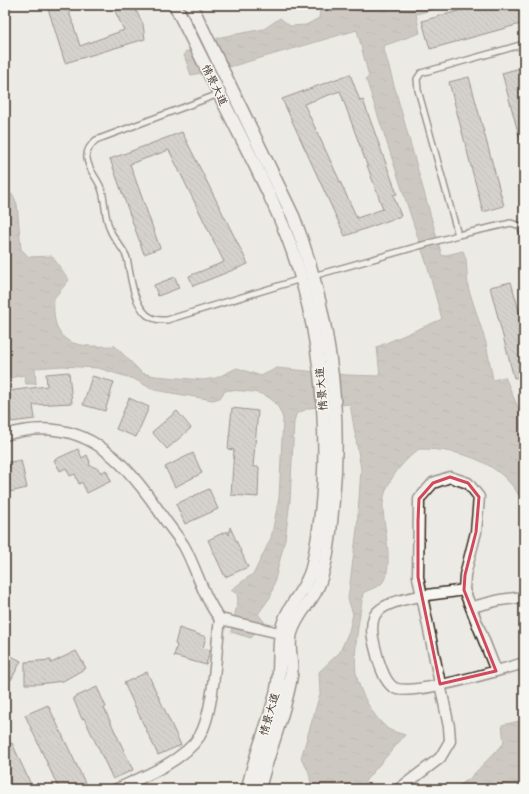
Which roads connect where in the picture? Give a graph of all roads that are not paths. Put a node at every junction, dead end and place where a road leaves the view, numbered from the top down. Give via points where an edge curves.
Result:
1 (175, 5) edge
2 (191, 5) edge
3 (524, 44) edge
4 (218, 91) junction
5 (458, 235) junction
6 (524, 235) edge
7 (308, 278) junction
8 (5, 435) edge
9 (464, 590) junction
10 (422, 597) junction
11 (524, 597) edge
12 (472, 607) junction
13 (224, 620) junction
14 (285, 634) junction
15 (524, 663) edge
16 (496, 671) junction
17 (440, 684) junction
18 (117, 789) edge
19 (248, 789) edge
20 (259, 789) edge
21 (399, 789) edge

1 - 4 street, 情景大道
2 - 7 street, 情景大道 via 293,216 306,250
3 - 5 lane via 421,73 417,79
4 - 7 street, 情景大道
4 - 7 lane via 96,140 89,146 86,157 91,173 102,190 105,216 126,257 129,277 137,298 150,317 155,320 167,320
5 - 6 lane via 511,223 520,226
5 - 7 lane
7 - 14 street, 情景大道 via 324,359 336,464 332,515 320,581 313,596
8 - 13 street via 52,429 97,443 116,458 141,485 184,546 211,608
9 - 10 street
9 - 10 street via 465,574 476,532 479,497 468,482 450,477 433,483 419,499 418,577
9 - 12 street
10 - 17 street
10 - 17 street via 406,598 384,607 374,617 372,632 382,669 387,681 395,688 414,689
11 - 12 street
12 - 16 street
13 - 14 street
13 - 18 street via 200,736 187,750 168,763
14 - 19 street, 情景大道 via 277,690
14 - 20 street, 情景大道 via 291,674
15 - 16 street
16 - 17 street
17 - 21 street via 450,741 440,758

